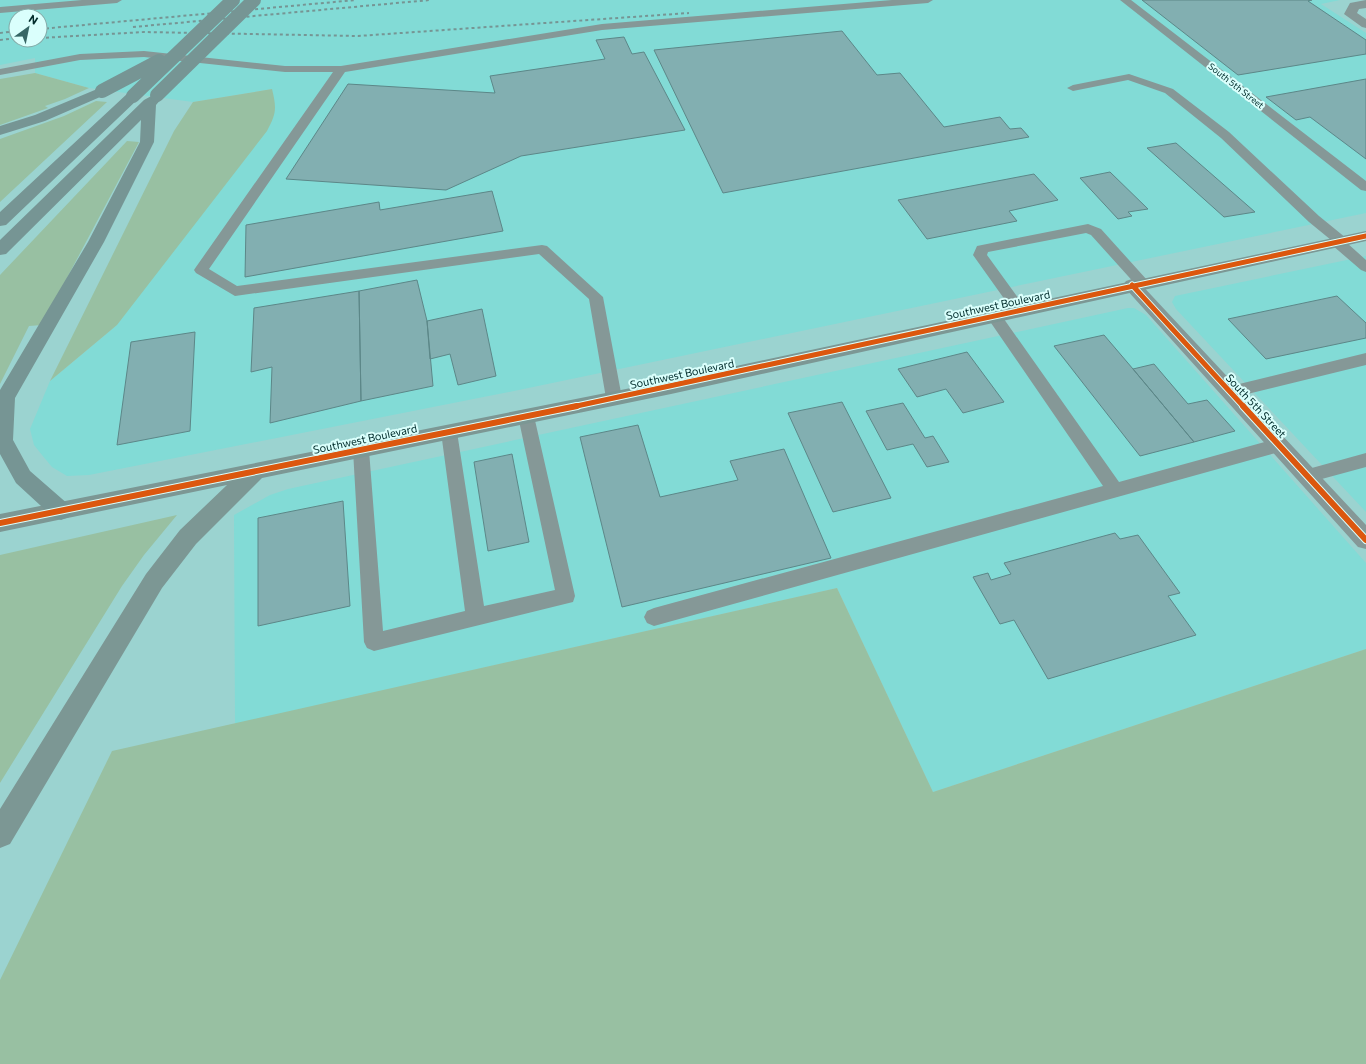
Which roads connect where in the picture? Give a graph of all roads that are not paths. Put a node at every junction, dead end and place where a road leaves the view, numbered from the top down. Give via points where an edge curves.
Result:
1 (117, 0) edge
2 (233, 0) edge
3 (254, 0) edge
4 (928, 0) edge
5 (1125, 0) edge
6 (1360, 5) edge
7 (0, 10) edge
8 (1366, 24) edge
9 (181, 49) junction
10 (340, 68) junction
11 (0, 72) edge
12 (1073, 88) dead end
13 (146, 98) junction
14 (0, 131) edge
15 (1366, 187) edge
16 (0, 221) edge
17 (1366, 236) edge
18 (1339, 241) junction
19 (0, 250) edge
20 (1366, 267) edge
21 (1137, 284) junction
22 (1020, 310) junction
23 (994, 316) junction
24 (1366, 359) edge
25 (1231, 392) junction
26 (614, 398) junction
27 (526, 416) junction
28 (449, 432) junction
29 (1279, 445) junction
30 (361, 450) junction
31 (1366, 460) edge
32 (255, 472) junction
33 (1307, 476) junction
34 (1115, 490) junction
35 (61, 511) junction
36 (0, 523) edge
37 (1366, 540) edge
38 (476, 617) junction
39 (654, 617) dead end
40 (0, 834) edge

1 - 7 lane
2 - 9 highway, bridge
3 - 13 highway, bridge
4 - 10 lane via 602,27
5 - 15 lane, South 5th Street
6 - 8 street via 1350,14
9 - 13 highway, bridge
9 - 14 highway, bridge via 102,91 40,118
10 - 11 lane via 285,69 144,54 80,57
10 - 26 lane via 201,270 236,291 542,248 596,297
12 - 18 lane via 1129,77 1169,91 1225,135
13 - 16 highway
13 - 19 highway
13 - 35 highway via 147,142 96,242 5,398 3,440 23,477
17 - 18 main road, Southwest Boulevard
18 - 20 lane
18 - 21 main road, Southwest Boulevard
21 - 22 main road, Southwest Boulevard
21 - 22 lane via 1096,232 1088,228 982,249 980,254
21 - 25 street, South 5th Street
22 - 23 main road, Southwest Boulevard
23 - 26 main road, Southwest Boulevard
23 - 34 lane
24 - 25 lane
25 - 29 street, South 5th Street
26 - 27 main road, Southwest Boulevard
27 - 28 main road, Southwest Boulevard
27 - 38 lane via 566,596
28 - 30 main road, Southwest Boulevard
28 - 38 lane
29 - 33 street, South 5th Street
29 - 34 lane
30 - 32 main road, Southwest Boulevard
30 - 38 lane via 374,642
31 - 33 lane
32 - 35 main road, Southwest Boulevard
32 - 40 main road via 188,537 154,582
33 - 37 street, South 5th Street
34 - 39 lane
35 - 36 main road, Southwest Boulevard

